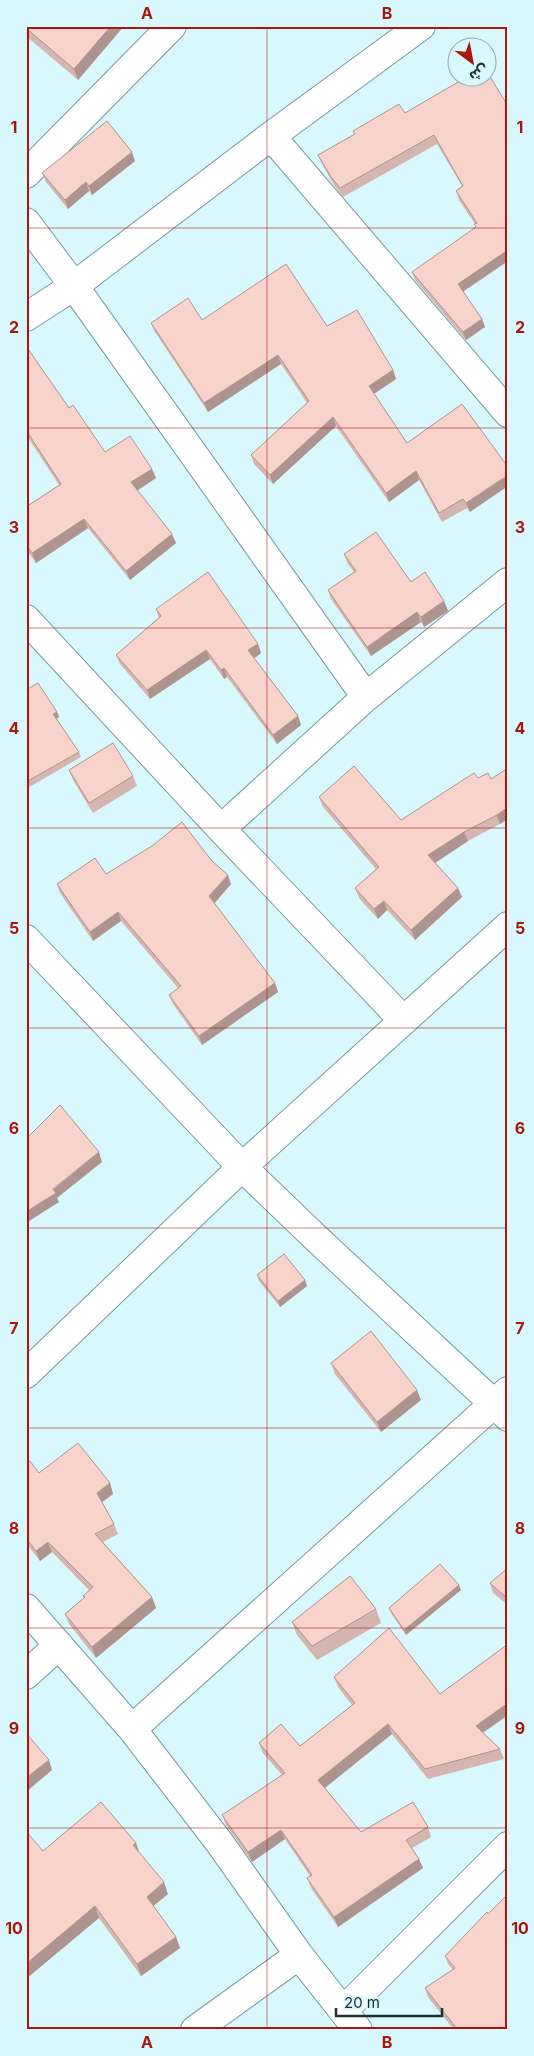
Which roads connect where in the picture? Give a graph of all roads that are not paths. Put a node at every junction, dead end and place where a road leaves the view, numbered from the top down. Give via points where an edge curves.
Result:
1 (172, 26) edge
2 (421, 26) edge
3 (271, 136) junction
4 (26, 174) edge
5 (26, 222) edge
6 (74, 286) junction
7 (26, 317) edge
8 (508, 412) edge
9 (508, 582) edge
10 (26, 619) edge
11 (366, 697) junction
12 (221, 829) junction
13 (508, 926) edge
14 (26, 939) edge
15 (403, 1020) junction
16 (242, 1167) junction
17 (26, 1374) edge
18 (503, 1404) edge
19 (26, 1608) edge
20 (59, 1645) junction
21 (26, 1675) edge
22 (132, 1730) junction
23 (508, 1846) edge
24 (299, 1955) junction
25 (351, 2020) edge
26 (195, 2030) edge

1 - 4 street
2 - 3 street
3 - 6 street
3 - 8 street
5 - 6 street
6 - 7 street
6 - 11 street
9 - 11 street
10 - 12 street
11 - 12 street
12 - 15 street
13 - 15 street
14 - 16 street
15 - 16 street
16 - 17 street
16 - 18 street via 322,1244
18 - 22 street
19 - 20 street
20 - 21 street
20 - 22 street
22 - 24 street via 219,1842
23 - 25 street
24 - 25 street
24 - 26 street

